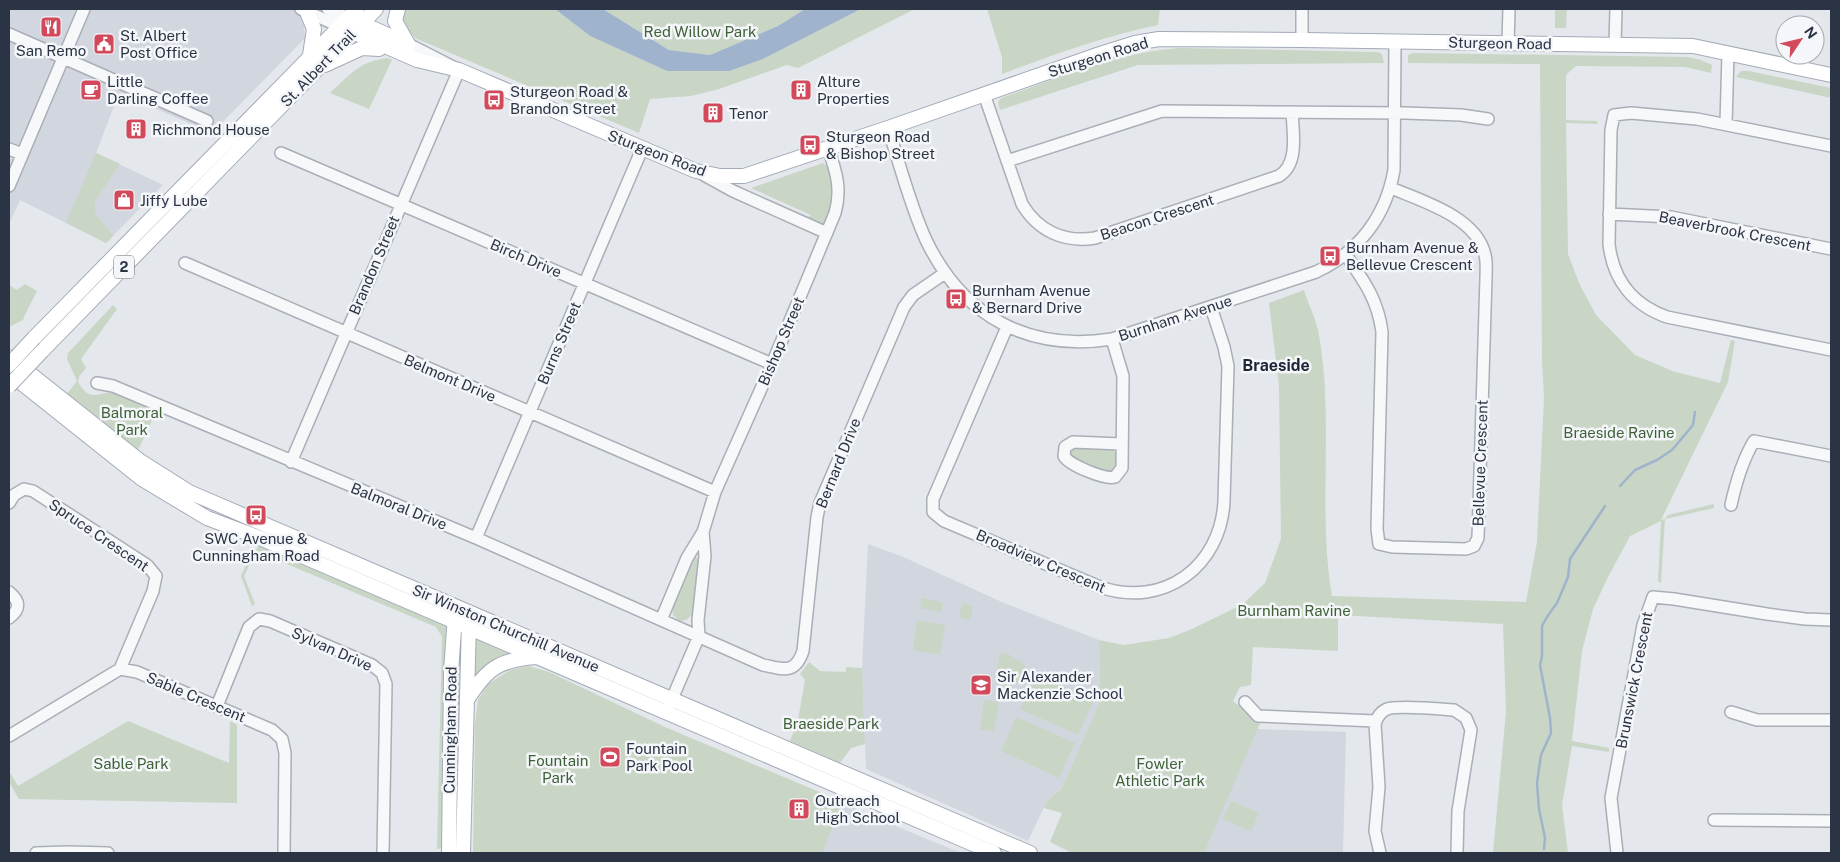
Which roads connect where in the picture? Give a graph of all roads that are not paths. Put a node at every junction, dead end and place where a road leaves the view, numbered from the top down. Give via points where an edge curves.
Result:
1 (84, 9) edge
2 (328, 9) edge
3 (376, 9) edge
4 (398, 9) edge
5 (1302, 9) edge
6 (1509, 9) edge
7 (1616, 9) edge
8 (304, 10) edge
9 (348, 18) edge
10 (357, 28) junction
11 (9, 34) edge
12 (1302, 40) junction
13 (1395, 41) junction
14 (1508, 43) junction
15 (1615, 44) junction
16 (404, 49) junction
17 (1728, 53) junction
18 (310, 55) junction
19 (63, 58) junction
20 (319, 67) junction
21 (459, 70) junction
22 (1831, 75) edge
23 (984, 94) junction
24 (1292, 112) junction
25 (1395, 113) junction
26 (1488, 119) dead end
27 (207, 121) dead end
28 (1726, 124) junction
29 (888, 128) junction
30 (1831, 146) edge
31 (828, 148) junction
32 (9, 149) edge
33 (642, 149) junction
34 (281, 153) dead end
35 (22, 154) junction
36 (1007, 161) junction
37 (13, 165) edge
38 (696, 171) junction
39 (9, 186) edge
40 (1391, 188) junction
41 (400, 204) junction
42 (1609, 214) junction
43 (827, 233) junction
44 (1831, 250) edge
45 (1346, 255) junction
46 (185, 263) dead end
47 (946, 273) junction
48 (584, 283) junction
49 (1211, 307) junction
50 (1007, 327) junction
51 (345, 333) junction
52 (1112, 338) junction
53 (1831, 350) edge
54 (9, 357) edge
55 (772, 364) junction
56 (9, 365) edge
57 (9, 373) edge
58 (97, 383) dead end
59 (9, 386) edge
60 (529, 412) junction
61 (1121, 444) junction
62 (1831, 456) edge
63 (291, 462) junction
64 (715, 492) junction
65 (9, 503) edge
66 (1731, 505) dead end
67 (703, 532) junction
68 (476, 538) junction
69 (9, 592) edge
70 (455, 607) junction
71 (469, 613) junction
72 (9, 618) edge
73 (661, 620) junction
74 (1831, 620) edge
75 (454, 622) junction
76 (469, 628) junction
77 (699, 636) junction
78 (538, 657) junction
79 (120, 669) junction
80 (672, 699) junction
81 (467, 700) junction
82 (1245, 702) dead end
83 (217, 706) junction
84 (667, 712) junction
85 (1732, 712) dead end
86 (1831, 720) edge
87 (1375, 721) junction
88 (9, 736) edge
89 (1714, 820) dead end
90 (1831, 821) edge
91 (36, 853) edge
92 (108, 853) edge
93 (284, 853) edge
94 (382, 853) edge
95 (449, 853) edge
96 (462, 853) edge
97 (994, 853) edge
98 (1030, 853) edge
99 (1380, 853) edge
100 (1457, 853) edge
101 (1617, 853) edge

1 - 19 street
2 - 9 street
3 - 10 main road, St. Albert Trail / 2
4 - 16 main road via 395,21
5 - 12 street
6 - 14 street
7 - 15 street
8 - 9 street
8 - 18 main road via 314,29
9 - 10 main road, Sturgeon Road
9 - 18 main road, St. Albert Trail / 2
10 - 16 main road, Sturgeon Road
10 - 20 main road, St. Albert Trail / 2
11 - 19 street
12 - 13 main road, Sturgeon Road
12 - 23 main road, Sturgeon Road via 1174,38 1143,42
13 - 14 main road, Sturgeon Road
13 - 25 street, Burnham Avenue
14 - 15 main road, Sturgeon Road
15 - 17 main road, Sturgeon Road via 1694,46
16 - 20 main road via 365,47
16 - 21 main road, Sturgeon Road via 429,64
17 - 22 main road, Sturgeon Road
17 - 28 street
18 - 56 main road, St. Albert Trail / 2, bridge
19 - 27 street
19 - 35 street
20 - 59 main road, St. Albert Trail / 2, bridge
21 - 33 main road, Sturgeon Road
21 - 41 street, Brandon Street
23 - 29 main road, Sturgeon Road
23 - 36 street, Beacon Crescent
24 - 25 street
24 - 36 street via 1162,110
24 - 36 street, Beacon Crescent via 1292,156 1290,166 1283,174 1095,238 1065,238 1037,223 1022,204
25 - 26 street
25 - 40 street, Burnham Avenue
28 - 30 street
28 - 42 street via 1668,116 1614,115
29 - 31 main road, Sturgeon Road
29 - 47 street, Burnham Avenue via 920,225
31 - 38 main road, Sturgeon Road via 744,176
31 - 43 street, Bishop Street via 839,193
32 - 35 street
33 - 38 main road, Sturgeon Road
33 - 48 street, Burns Street
34 - 41 street, Birch Drive
35 - 37 street
37 - 39 street
38 - 43 street
40 - 45 street, Burnham Avenue via 1374,224
40 - 45 street, Bellevue Crescent via 1463,222 1477,237 1485,256 1478,538 1474,546 1456,549 1378,544 1382,332 1370,290
41 - 48 street, Birch Drive
41 - 51 street, Brandon Street
42 - 44 street, Beaverbrook Crescent via 1671,217
42 - 53 street via 1609,244 1614,270 1628,293 1650,310 1667,317
43 - 55 street, Bishop Street
45 - 49 street, Burnham Avenue via 1316,272
46 - 51 street, Belmont Drive
47 - 50 street, Burnham Avenue via 974,304
47 - 77 street, Bernard Drive via 913,295 904,307 820,503 800,661 787,669 763,665
48 - 55 street, Birch Drive
48 - 60 street, Burns Street
49 - 50 street, Broadview Crescent via 1228,366 1222,522 1215,542 1196,567 1171,585 1144,593 1126,594 1100,587 944,521 934,512 933,499
49 - 52 street, Burnham Avenue
50 - 52 street, Burnham Avenue via 1045,339 1069,342
51 - 60 street, Belmont Drive
51 - 63 street, Brandon Street
52 - 61 street via 1123,376
54 - 70 main road, Sir Winston Churchill Avenue via 140,461 189,492
55 - 64 street, Bishop Street
57 - 75 main road, Sir Winston Churchill Avenue via 142,479 198,513
58 - 63 street, Balmoral Drive via 113,386
60 - 64 street, Belmont Drive
60 - 68 street, Burns Street
61 - 61 street via 1073,442 1065,447 1064,456 1070,463 1112,478 1122,468
62 - 66 street via 1754,441 1737,479
63 - 68 street, Balmoral Drive
64 - 67 street, Bishop Street
65 - 79 street, Spruce Crescent via 24,489 33,491 147,565 156,576 153,591
67 - 73 street, Bishop Street via 687,558
67 - 77 street, Bishop Street
68 - 73 street, Balmoral Drive
69 - 72 street via 17,600 18,607
70 - 71 main road, Sir Winston Churchill Avenue
70 - 75 main road, Cunningham Road
71 - 76 main road, Cunningham Road
71 - 80 main road, Sir Winston Churchill Avenue
73 - 77 street, Balmoral Drive
74 - 101 street, Brunswick Crescent via 1653,597 1643,624 1611,798
75 - 76 main road, Sir Winston Churchill Avenue
75 - 95 main road, Cunningham Road
76 - 78 main road, Sir Winston Churchill Avenue
76 - 81 main road, Cunningham Road
77 - 80 street, Bishop Street
78 - 81 main road via 503,663 479,681
78 - 84 main road, Sir Winston Churchill Avenue
79 - 83 street, Sable Crescent via 137,672
79 - 88 street
80 - 84 street, Bishop Street
80 - 98 main road, Sir Winston Churchill Avenue
81 - 96 main road, Cunningham Road
82 - 87 street via 1258,716
83 - 93 street, Sable Crescent via 272,730 282,739 285,753
83 - 94 street, Sylvan Drive via 249,627 259,619 372,665 382,673 386,684
84 - 97 main road, Sir Winston Churchill Avenue
85 - 86 street via 1757,720
87 - 99 street via 1379,787 1375,831
87 - 100 street via 1383,711 1395,708 1454,710 1463,714 1468,722 1471,735 1458,810
89 - 90 street
91 - 92 street

